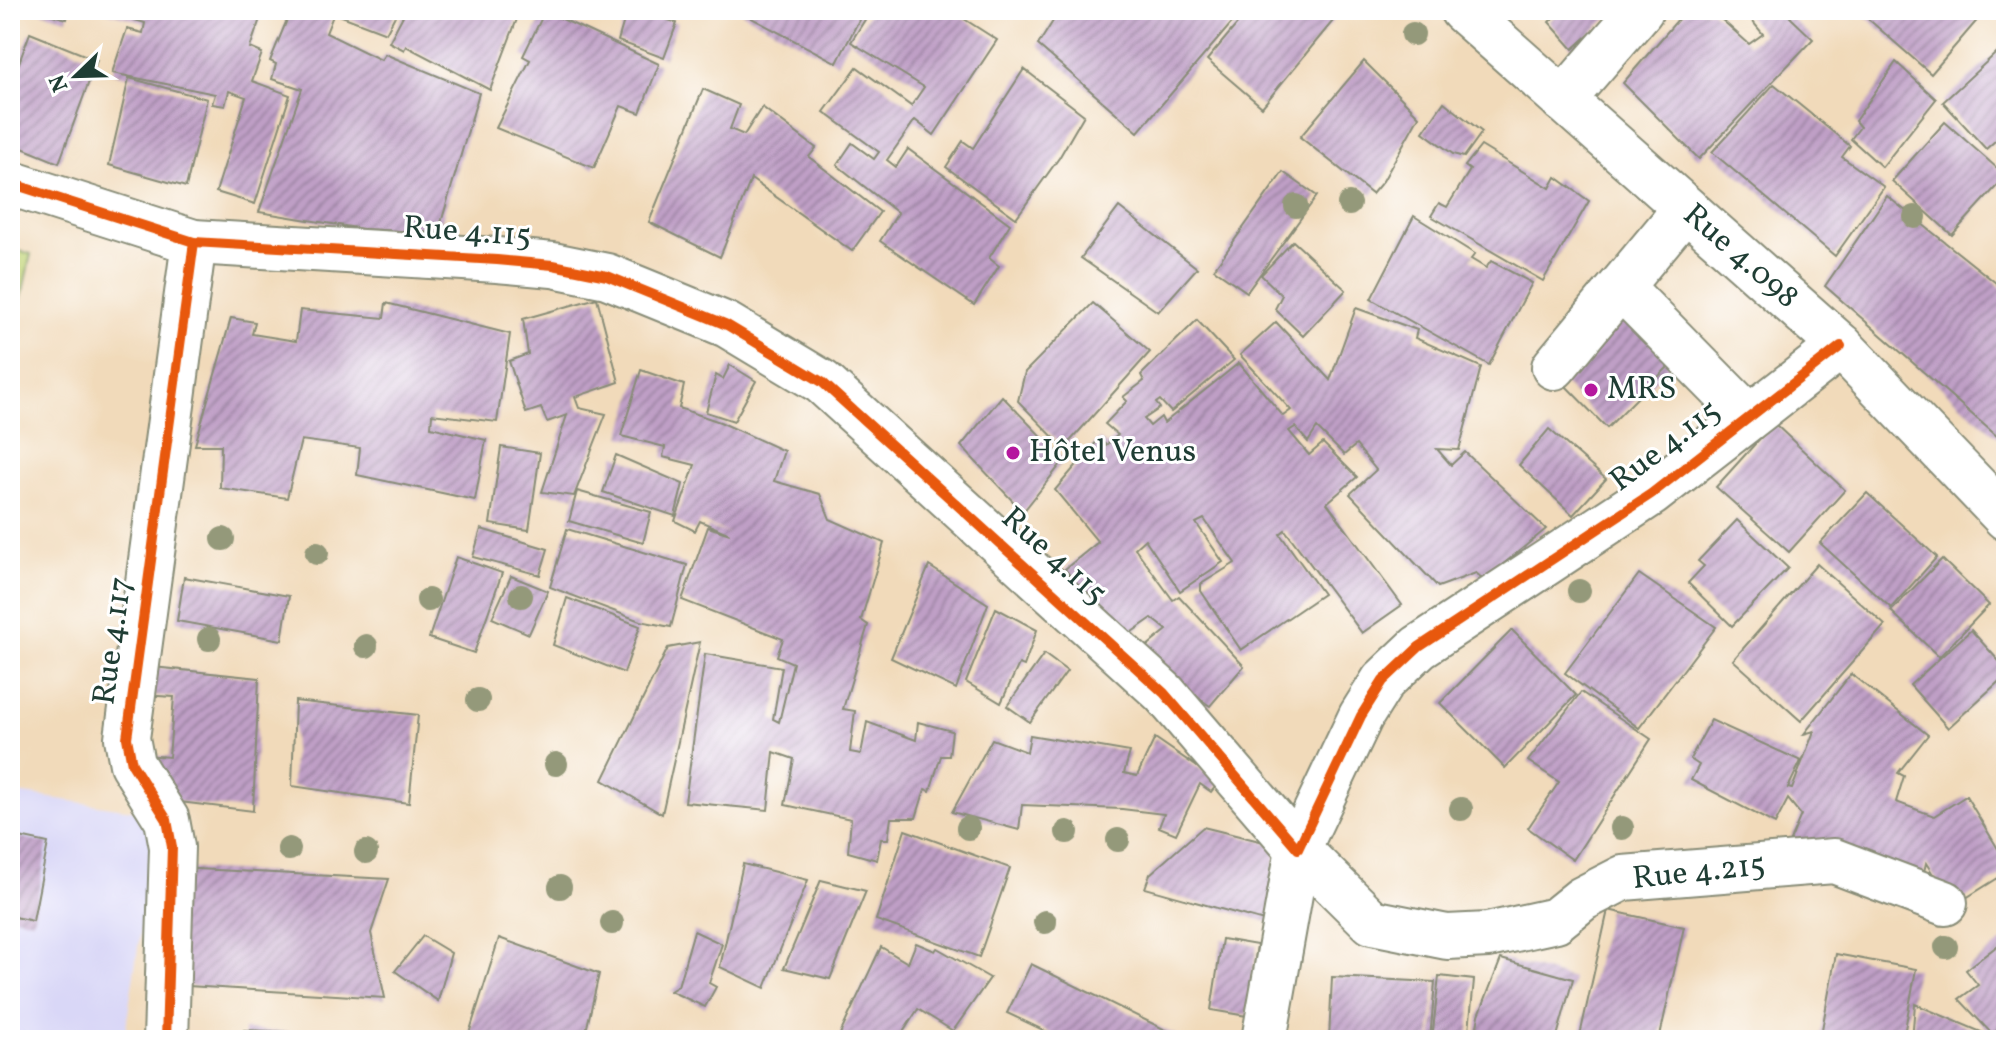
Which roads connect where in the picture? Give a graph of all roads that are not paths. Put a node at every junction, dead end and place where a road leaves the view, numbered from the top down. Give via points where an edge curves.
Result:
1 (1462, 10) edge
2 (1641, 10) edge
3 (1563, 100) junction
4 (10, 183) edge
5 (1685, 209) junction
6 (194, 242) junction
7 (1621, 287) junction
8 (1841, 346) junction
9 (1554, 367) dead end
10 (1749, 417) junction
11 (2006, 518) edge
12 (1298, 849) junction
13 (1945, 903) dead end
14 (166, 1040) edge
15 (1264, 1040) edge

1 - 3 street, Rue 4.098
2 - 3 street
3 - 5 street, Rue 4.098
4 - 6 street, Rue 4.115
5 - 7 street
5 - 8 street, Rue 4.098
6 - 12 street, Rue 4.115 via 553,265 607,276 727,325 822,382 1164,693
6 - 14 street, Rue 4.117 via 127,738 132,764 167,820 172,847
7 - 9 street
7 - 10 street
8 - 10 street, Rue 4.115
8 - 11 street, Rue 4.098
10 - 12 street, Rue 4.115 via 1651,494 1419,647 1383,681
12 - 13 street, Rue 4.215 via 1372,922 1447,937 1488,935 1556,920 1623,878 1834,861
12 - 15 street

